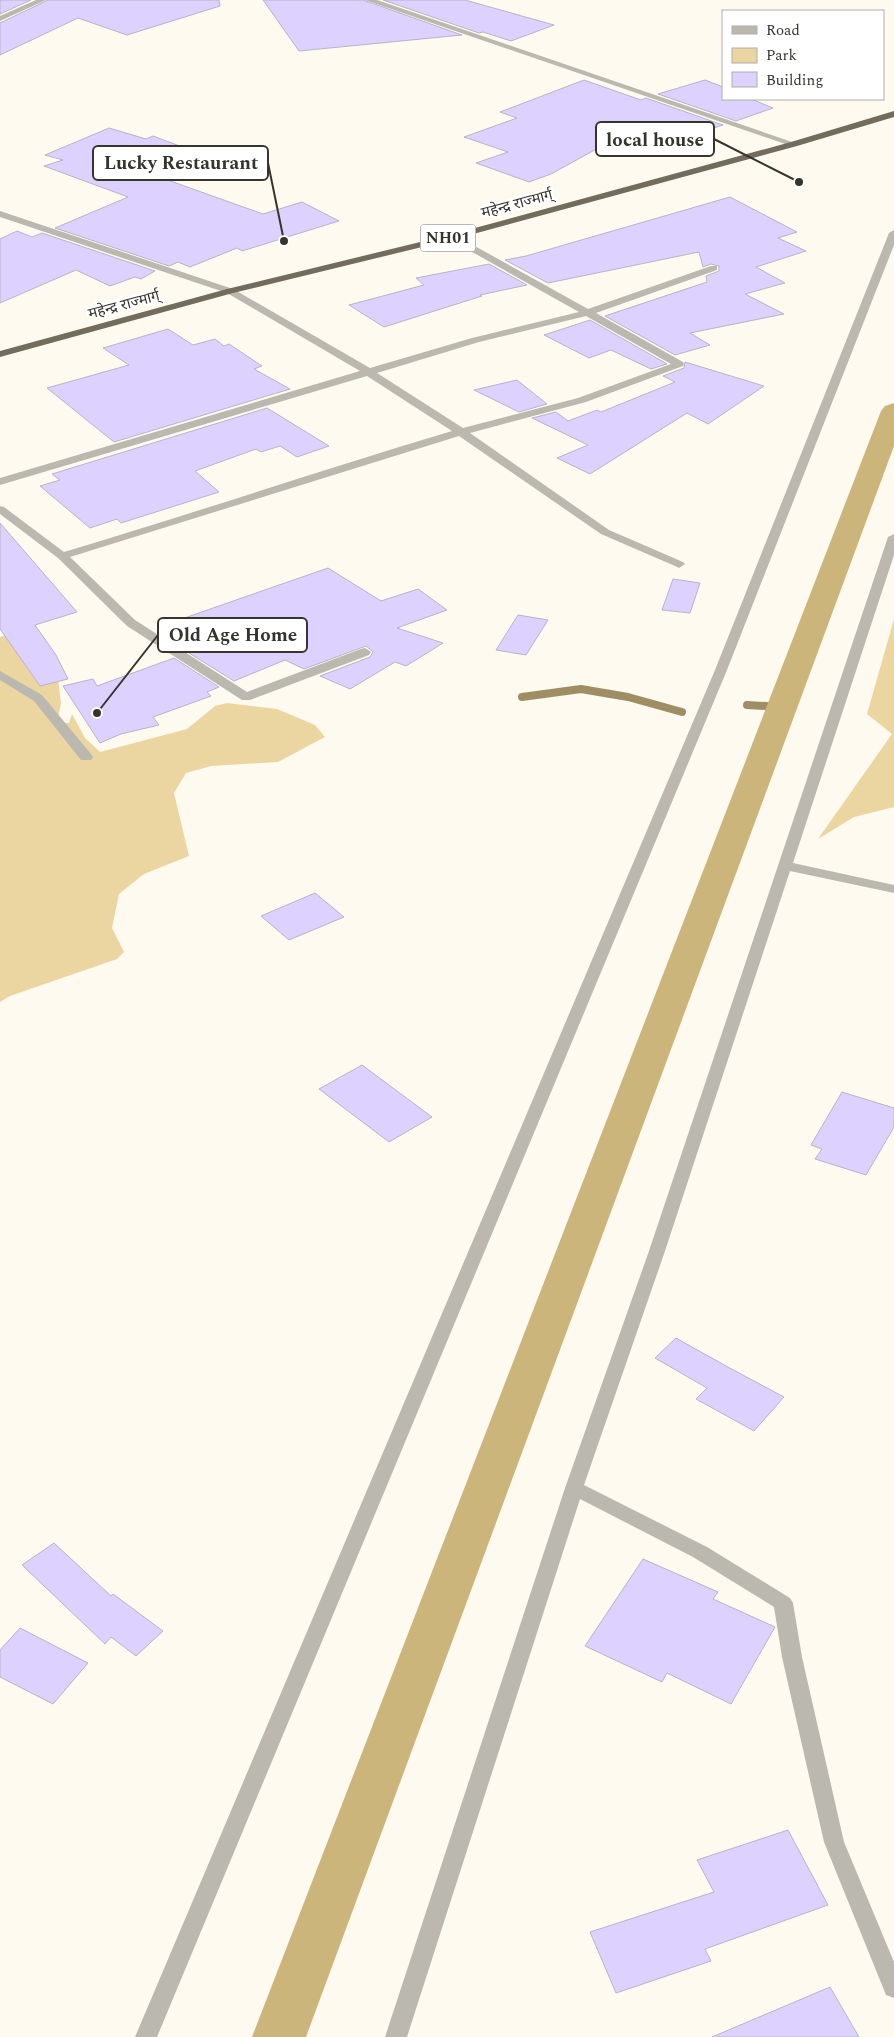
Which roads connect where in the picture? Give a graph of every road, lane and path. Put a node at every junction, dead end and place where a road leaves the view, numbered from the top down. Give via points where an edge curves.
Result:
1 (42, 0) edge
2 (368, 0) edge
3 (0, 19) edge
4 (894, 114) edge
5 (794, 144) junction
6 (0, 214) edge
7 (894, 233) edge
8 (452, 237) junction
9 (714, 268) dead end
10 (230, 291) junction
11 (587, 313) junction
12 (0, 354) edge
13 (370, 373) junction
14 (461, 432) junction
15 (0, 482) edge
16 (0, 509) edge
17 (894, 537) edge
18 (62, 556) junction
19 (679, 564) dead end
20 (365, 652) dead end
21 (0, 675) edge
22 (86, 757) dead end
23 (786, 866) junction
24 (894, 890) edge
25 (574, 1488) junction
26 (894, 1988) edge
27 (146, 2037) edge
28 (396, 2037) edge

1 - 3 street
2 - 5 street
4 - 5 highway, महेन्द्र राज्मार्ग् / NH01
5 - 8 highway, महेन्द्र राज्मार्ग् / NH01
6 - 10 street
7 - 27 street via 718,679
8 - 10 highway, महेन्द्र राज्मार्ग् / NH01
8 - 11 street
9 - 11 street
10 - 12 highway, महेन्द्र राज्मार्ग् / NH01
10 - 13 street
11 - 13 street via 476,340
11 - 14 street via 679,364 582,400
13 - 14 street
13 - 15 street
14 - 18 street
14 - 19 street via 605,532
16 - 18 street
17 - 23 street
18 - 20 street via 131,623 246,697
21 - 22 street via 38,698
23 - 24 street
23 - 25 street
25 - 26 street via 700,1552 783,1603 834,1842
25 - 28 street

